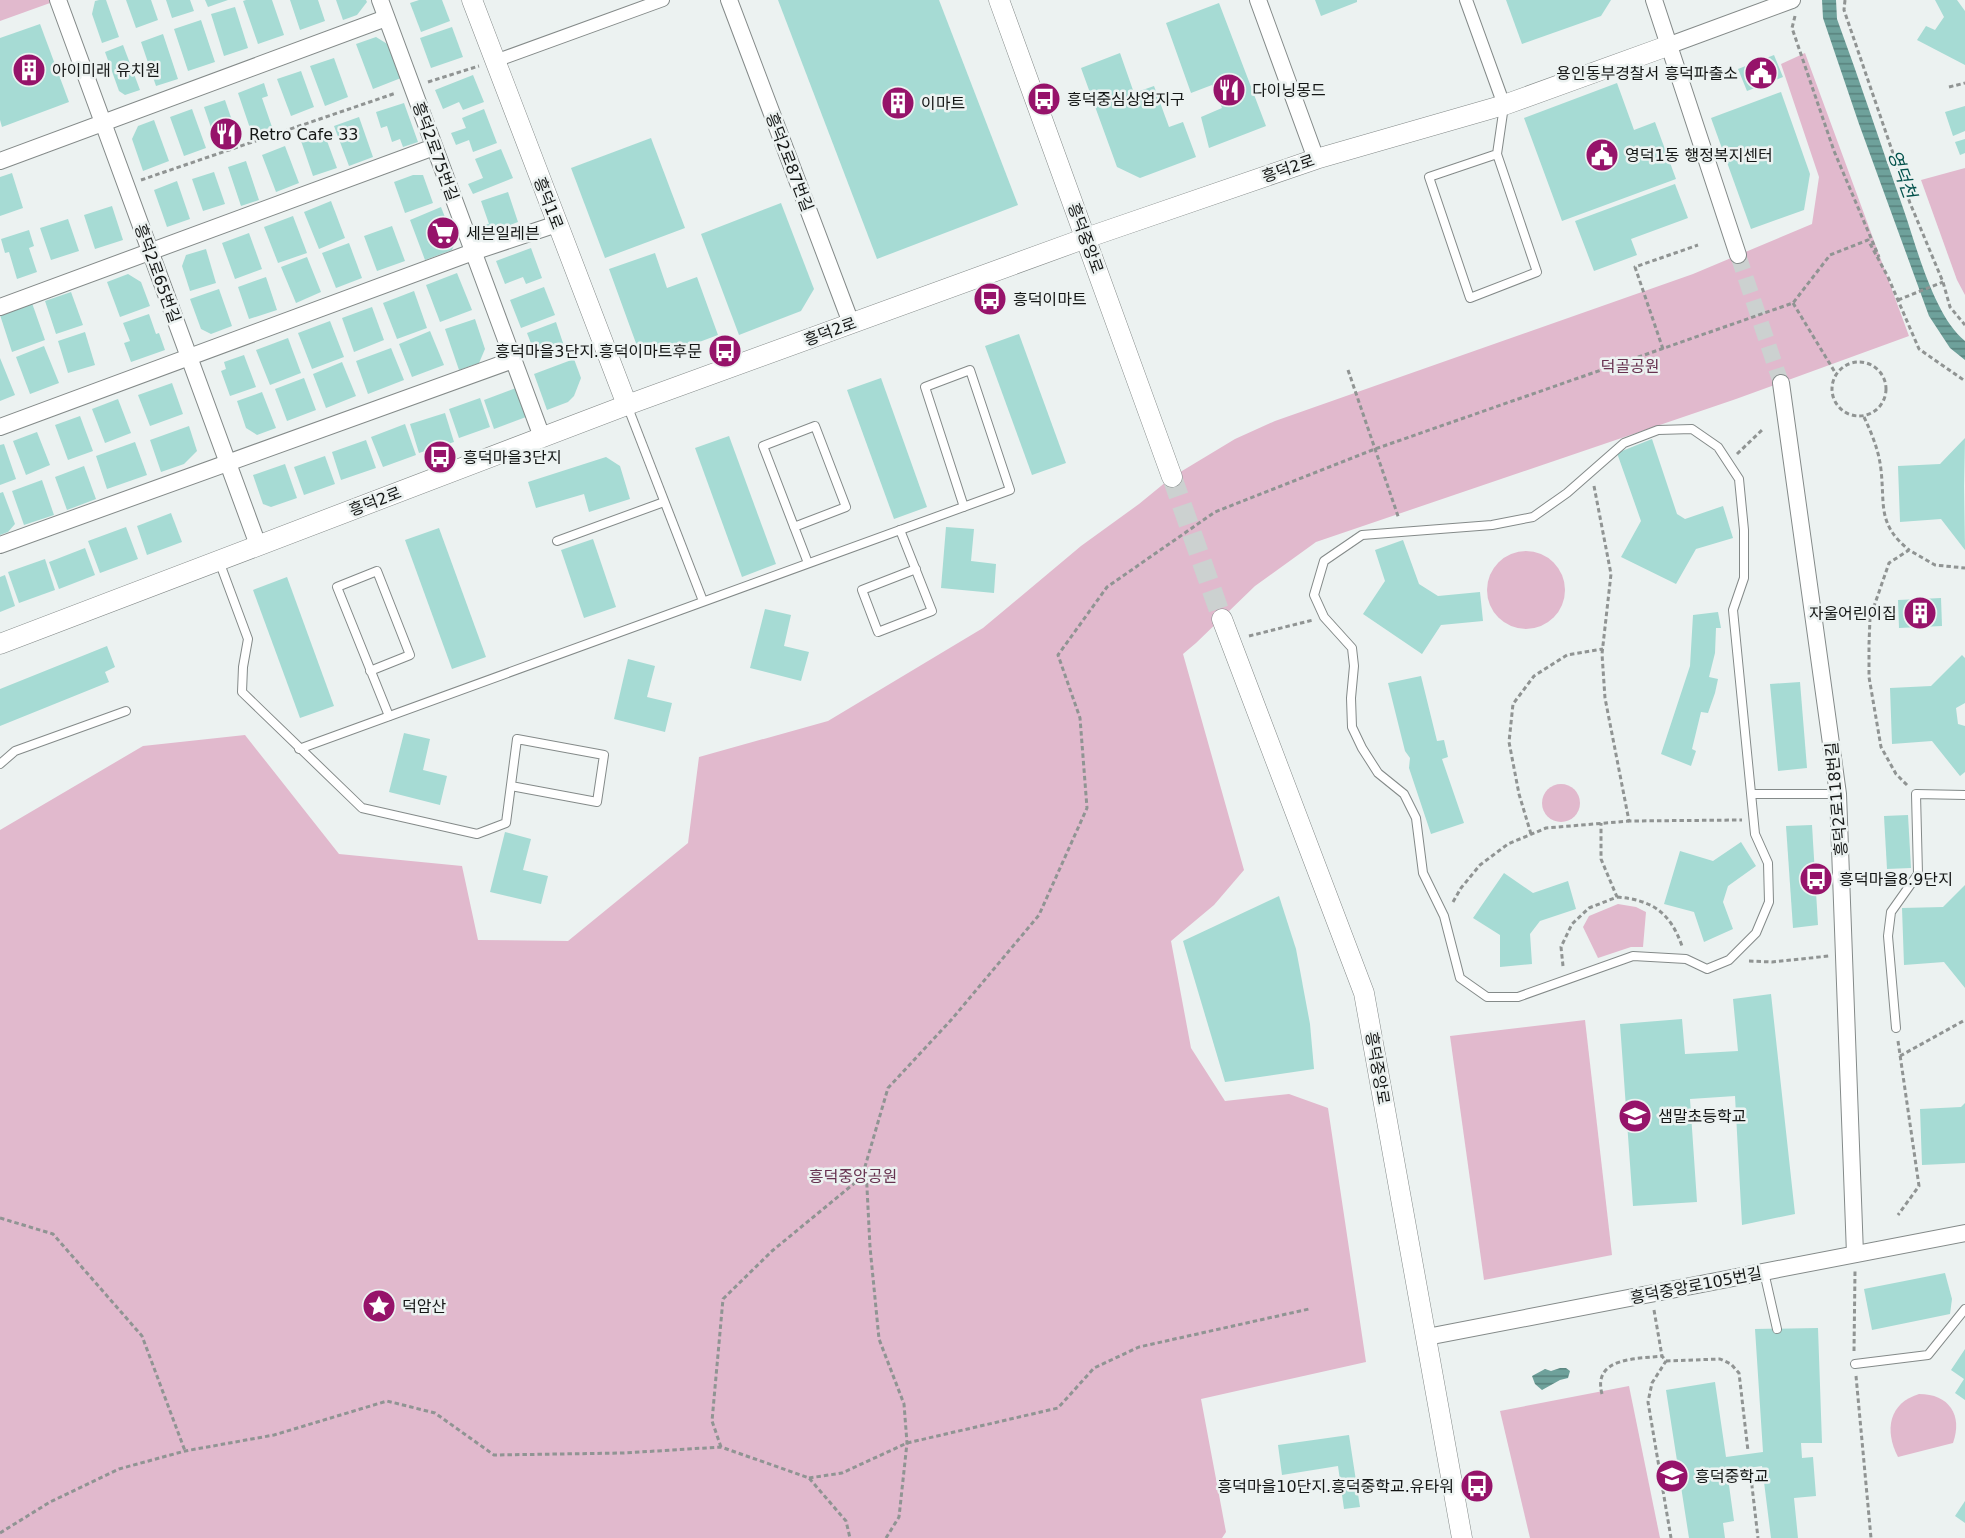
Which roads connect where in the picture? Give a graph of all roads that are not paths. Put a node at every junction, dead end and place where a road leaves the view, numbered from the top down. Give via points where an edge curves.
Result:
1 (58, 0) edge
2 (380, 0) edge
3 (472, 0) edge
4 (663, 0) edge
5 (729, 0) edge
6 (999, 0) edge
7 (1258, 0) edge
8 (1466, 0) edge
9 (1654, 0) edge
10 (1794, 5) edge
11 (386, 18) junction
12 (1670, 45) junction
13 (495, 61) junction
14 (1504, 105) junction
15 (103, 122) junction
16 (434, 147) junction
17 (1497, 154) junction
18 (1316, 159) junction
19 (0, 161) edge
20 (557, 224) junction
21 (1086, 238) junction
22 (150, 250) junction
23 (473, 252) junction
24 (1738, 255) tunnel mouth
25 (0, 307) edge
26 (851, 323) junction
27 (189, 358) junction
28 (513, 360) junction
29 (1781, 383) tunnel mouth
30 (627, 405) junction
31 (0, 427) edge
32 (542, 437) junction
33 (227, 462) junction
34 (1172, 477) tunnel mouth
35 (664, 502) junction
36 (964, 507) junction
37 (794, 527) junction
38 (900, 530) junction
39 (557, 541) dead end
40 (0, 545) edge
41 (258, 545) junction
42 (219, 560) junction
43 (808, 563) junction
44 (916, 569) junction
45 (703, 601) junction
46 (1221, 619) tunnel mouth
47 (0, 644) edge
48 (370, 671) junction
49 (126, 711) dead end
50 (389, 716) junction
51 (299, 749) junction
52 (0, 764) edge
53 (511, 786) junction
54 (1753, 794) junction
55 (1838, 794) junction
56 (1965, 795) edge
57 (1896, 1028) road end
58 (1965, 1233) edge
59 (1855, 1254) junction
60 (1764, 1272) junction
61 (1965, 1309) edge
62 (1777, 1329) dead end
63 (1426, 1337) junction
64 (1855, 1364) road end
65 (1462, 1538) edge

1 - 15 street, 흥덕2로65번길
2 - 11 street, 흥덕2로75번길
3 - 13 street, 흥덕1로
4 - 13 street
5 - 26 street, 흥덕2로87번길
6 - 21 street, 흥덕중앙로
7 - 18 street
8 - 14 street
9 - 12 street
10 - 12 street via 1763,10
11 - 15 street
11 - 16 street, 흥덕2로75번길
12 - 14 street, 흥덕2로
12 - 24 street
13 - 20 street, 흥덕1로
14 - 17 lane
14 - 18 street, 흥덕2로
15 - 19 street
15 - 22 street, 흥덕2로65번길
16 - 22 street
16 - 23 street, 흥덕2로75번길
17 - 17 lane via 1537,272 1470,298 1429,177
18 - 21 street, 흥덕2로
20 - 23 street
20 - 30 street, 흥덕1로
21 - 26 street, 흥덕2로
21 - 34 street, 흥덕중앙로
22 - 25 street
22 - 27 street, 흥덕2로65번길
23 - 27 street
23 - 28 street, 흥덕2로75번길
26 - 30 street, 흥덕2로
27 - 31 street
27 - 33 street, 흥덕2로65번길
28 - 32 street, 흥덕2로75번길
28 - 33 street
29 - 55 street, 흥덕2로118번길
30 - 32 street, 흥덕2로
30 - 35 lane
32 - 41 street, 흥덕2로
33 - 40 street
33 - 41 street, 흥덕2로65번길
35 - 39 lane
35 - 45 lane
36 - 36 lane via 925,387 970,370 1010,490
36 - 38 lane
37 - 37 lane via 764,446 815,426 846,507
37 - 43 lane
38 - 43 lane
38 - 44 lane
41 - 42 street, 흥덕2로
42 - 47 street, 흥덕2로
42 - 51 lane via 248,639 242,692
43 - 45 lane
44 - 44 lane via 932,610 878,632 861,590
45 - 50 lane
46 - 63 street, 흥덕중앙로 via 1364,993
48 - 48 lane via 337,586 377,571 411,655
48 - 50 lane
49 - 52 lane via 15,751
50 - 51 lane
51 - 53 lane via 362,808 477,834 506,823
53 - 53 lane via 517,740 604,755 597,802
54 - 54 lane via 1755,834 1768,863 1769,902 1756,933 1729,960 1707,969 1686,959 1633,956 1518,997 1488,997 1460,978 1444,916 1424,873 1416,818 1404,794 1378,772 1353,727 1352,648 1324,617 1314,595 1324,561 1362,535 1492,525 1533,517 1624,443 1658,430 1692,429 1718,447 1739,479 1744,578 1733,610
54 - 55 lane
55 - 59 street, 흥덕2로118번길
56 - 57 lane via 1916,794 1918,874 1891,912 1888,936
58 - 59 street, 흥덕중앙로105번길
59 - 60 street, 흥덕중앙로105번길
60 - 62 lane
60 - 63 street, 흥덕중앙로105번길
61 - 64 lane via 1928,1355
63 - 65 street, 흥덕중앙로

